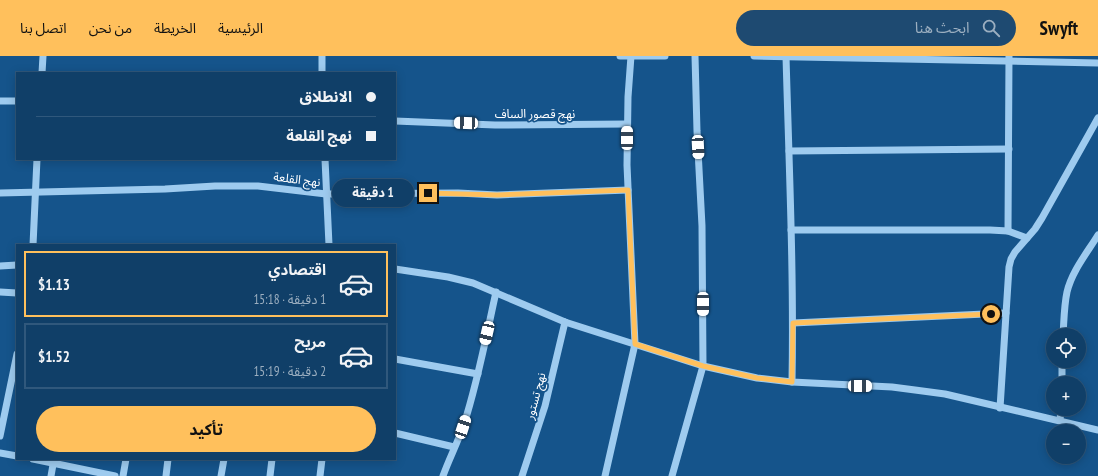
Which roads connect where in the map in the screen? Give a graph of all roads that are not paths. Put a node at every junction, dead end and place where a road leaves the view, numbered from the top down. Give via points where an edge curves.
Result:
1 (43, 56) edge
2 (322, 56) edge
3 (620, 56) edge
4 (631, 56) edge
5 (665, 56) edge
6 (695, 56) edge
7 (754, 56) edge
8 (786, 56) edge
9 (1009, 59) edge
10 (1098, 63) edge
11 (42, 72) edge
12 (322, 72) edge
13 (0, 101) edge
14 (16, 101) edge
15 (1098, 118) edge
16 (396, 121) edge
17 (627, 124) junction
18 (1009, 149) junction
19 (789, 151) junction
20 (37, 160) edge
21 (325, 160) edge
22 (628, 190) junction
23 (36, 192) junction
24 (0, 193) edge
25 (326, 194) junction
26 (792, 230) junction
27 (1008, 231) junction
28 (1098, 235) edge
29 (1027, 238) junction
30 (33, 244) edge
31 (328, 244) edge
32 (0, 266) edge
33 (16, 266) edge
34 (396, 269) edge
35 (0, 292) edge
36 (496, 292) junction
37 (16, 293) edge
38 (1006, 313) junction
39 (565, 322) junction
40 (793, 323) junction
41 (1063, 328) edge
42 (635, 344) junction
43 (16, 359) edge
44 (396, 359) edge
45 (703, 366) junction
46 (478, 374) junction
47 (792, 382) junction
48 (1000, 408) junction
49 (1060, 416) edge
50 (1060, 420) junction
51 (1098, 430) edge
52 (396, 433) edge
53 (0, 436) edge
54 (454, 447) junction
55 (0, 453) edge
56 (16, 456) edge
57 (44, 460) edge
58 (126, 460) edge
59 (168, 460) edge
60 (224, 460) edge
61 (272, 460) edge
62 (322, 460) edge
63 (54, 461) edge
64 (51, 476) edge
65 (115, 476) edge
66 (123, 476) edge
67 (166, 476) edge
68 (221, 476) edge
69 (270, 476) edge
70 (320, 476) edge
71 (443, 476) edge
72 (522, 476) edge
73 (605, 476) edge
74 (672, 476) edge

1 - 11 street
2 - 12 street
3 - 4 street
4 - 5 street
4 - 17 street
6 - 45 street via 696,131 702,226
7 - 8 street
8 - 9 street
8 - 19 street
9 - 10 street
9 - 18 street
13 - 14 street
15 - 29 street via 1042,218
16 - 17 street, نهج قصور الساف via 495,125
17 - 22 street
18 - 19 street
18 - 27 street
19 - 26 street
20 - 23 street
21 - 25 street
22 - 25 street, نهج القلعة via 497,195
22 - 42 street
23 - 24 street, نهج القلعة
23 - 25 street, نهج القلعة via 258,186
23 - 30 street
25 - 31 street
26 - 27 street
26 - 40 street
27 - 29 street
28 - 41 street via 1067,291
29 - 38 street via 1011,259
32 - 33 street
34 - 36 street via 448,277
35 - 37 street
36 - 39 street
36 - 46 street
38 - 40 street
38 - 48 street
39 - 42 street
39 - 72 street, نهج تستور via 545,406
40 - 47 street
42 - 45 street
42 - 73 street
43 - 53 street
44 - 46 street
45 - 47 street via 757,378
45 - 74 street
46 - 54 street via 463,427
47 - 48 street via 892,387 945,394
48 - 50 street
49 - 50 street
50 - 51 street
52 - 54 street
54 - 71 street
55 - 56 street
57 - 63 street
58 - 66 street
59 - 67 street
60 - 68 street
61 - 69 street
62 - 70 street
63 - 64 street
63 - 65 street

